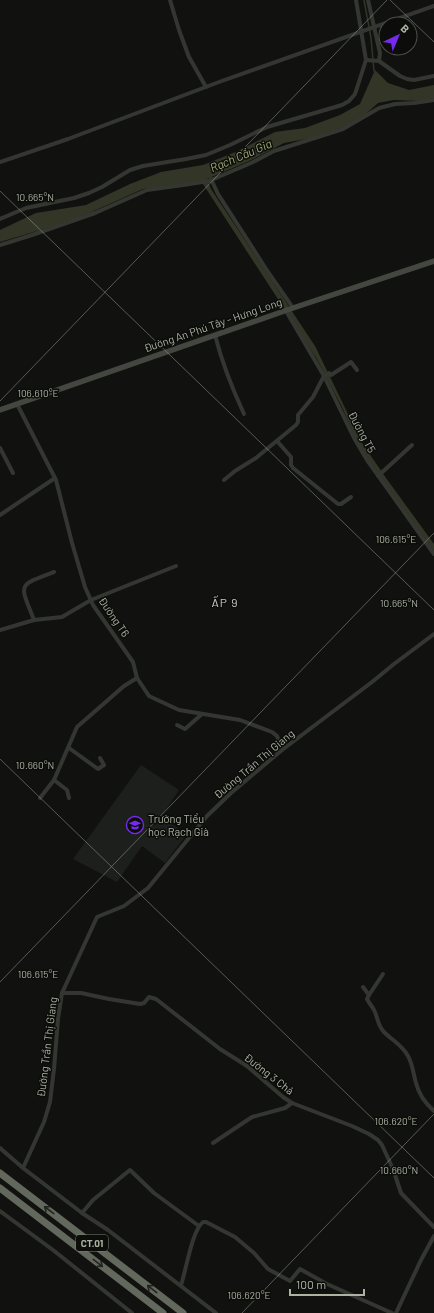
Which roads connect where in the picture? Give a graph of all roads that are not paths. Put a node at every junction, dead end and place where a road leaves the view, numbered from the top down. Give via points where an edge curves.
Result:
1 (170, 0) edge
2 (356, 0) edge
3 (368, 0) edge
4 (434, 6) edge
5 (375, 27) junction
6 (361, 31) junction
7 (368, 59) junction
8 (379, 60) junction
9 (434, 76) edge
10 (206, 87) junction
11 (434, 100) edge
12 (0, 162) edge
13 (210, 180) junction
14 (0, 219) edge
15 (0, 245) edge
16 (434, 261) edge
17 (290, 309) junction
18 (215, 335) junction
19 (357, 370) dead end
20 (324, 376) junction
21 (16, 404) junction
22 (0, 410) edge
23 (244, 414) dead end
24 (277, 440) junction
25 (412, 445) dead end
26 (0, 448) edge
27 (13, 473) dead end
28 (378, 476) junction
29 (55, 478) junction
30 (224, 480) dead end
31 (351, 497) dead end
32 (0, 515) edge
33 (434, 554) edge
34 (176, 566) dead end
35 (54, 572) dead end
36 (91, 600) junction
37 (34, 620) junction
38 (0, 630) edge
39 (434, 634) edge
40 (137, 678) junction
41 (202, 714) junction
42 (177, 726) dead end
43 (69, 748) junction
44 (282, 750) junction
45 (100, 758) dead end
46 (54, 780) junction
47 (40, 798) dead end
48 (69, 798) dead end
49 (383, 974) dead end
50 (363, 987) dead end
51 (62, 993) junction
52 (369, 994) junction
53 (292, 1103) junction
54 (434, 1112) edge
55 (213, 1143) dead end
56 (0, 1148) edge
57 (23, 1168) junction
58 (0, 1173) edge
59 (0, 1188) edge
60 (0, 1211) edge
61 (82, 1213) junction
62 (199, 1226) junction
63 (434, 1227) edge
64 (434, 1236) edge
65 (180, 1285) junction
66 (132, 1313) edge
67 (163, 1313) edge
68 (183, 1313) edge
69 (216, 1313) edge
70 (392, 1313) edge
71 (396, 1313) edge

1 - 10 street via 189,57
2 - 6 street
3 - 5 street
4 - 5 street
5 - 6 street
5 - 8 street
6 - 7 street
6 - 10 street
7 - 8 street
7 - 14 street via 355,94 342,105 267,127 206,154 130,170 89,193 26,208
8 - 9 street via 407,79
10 - 12 street
11 - 13 street via 379,108 343,130 274,151
13 - 15 street via 147,190 95,213
13 - 17 street, Đường T5
16 - 17 street, Đường An Phú Tây - Hưng Long
17 - 18 street, Đường An Phú Tây - Hưng Long
17 - 20 street, Đường T5
18 - 21 street, Đường An Phú Tây - Hưng Long
18 - 23 street via 232,390
19 - 20 street via 351,362 331,375 329,373
20 - 24 street via 313,397 298,414 298,422
20 - 28 street, Đường T5 via 354,438
21 - 22 street, Đường An Phú Tây - Hưng Long
21 - 29 street, Đường T6
24 - 30 street
24 - 31 street via 291,457 293,468 338,504
25 - 28 street
26 - 27 street
28 - 33 street, Đường T5
29 - 32 street
29 - 36 street, Đường T6 via 72,543
34 - 36 street
35 - 37 street via 29,582 23,588
36 - 37 street via 62,617
36 - 40 street, Đường T6 via 133,662
37 - 38 street
39 - 44 street, Đường Trần Thị Giang
40 - 41 street, Đường T6 via 149,696 179,710
40 - 43 street via 80,723
41 - 42 street via 185,729
41 - 44 street, Đường T6 via 240,720 272,732 277,736
43 - 45 street via 98,769 104,765
43 - 46 street
44 - 51 street, Đường Trần Thị Giang via 207,816 148,888 124,906 97,917
46 - 47 street
46 - 48 street via 67,790
49 - 52 street
50 - 52 street
51 - 53 street, Đường 3 Chả via 82,993 140,1004 149,997 156,999 220,1049 247,1066
51 - 57 street, Đường Trần Thị Giang via 50,1102 44,1122
52 - 54 street via 367,999 379,1025 408,1055 420,1094
53 - 55 street via 286,1108 252,1117
53 - 63 street, Đường 3 Chả via 352,1126 378,1140 402,1194
56 - 57 street
57 - 61 street
68 -> 58 highway, CT.01
59 -> 67 highway, CT.01
60 - 66 street
61 - 62 street via 93,1200 130,1170 154,1193
61 - 65 street
62 - 65 street
62 - 70 street via 206,1222 235,1237 268,1269 290,1281 300,1269
64 - 71 street
65 - 69 street

